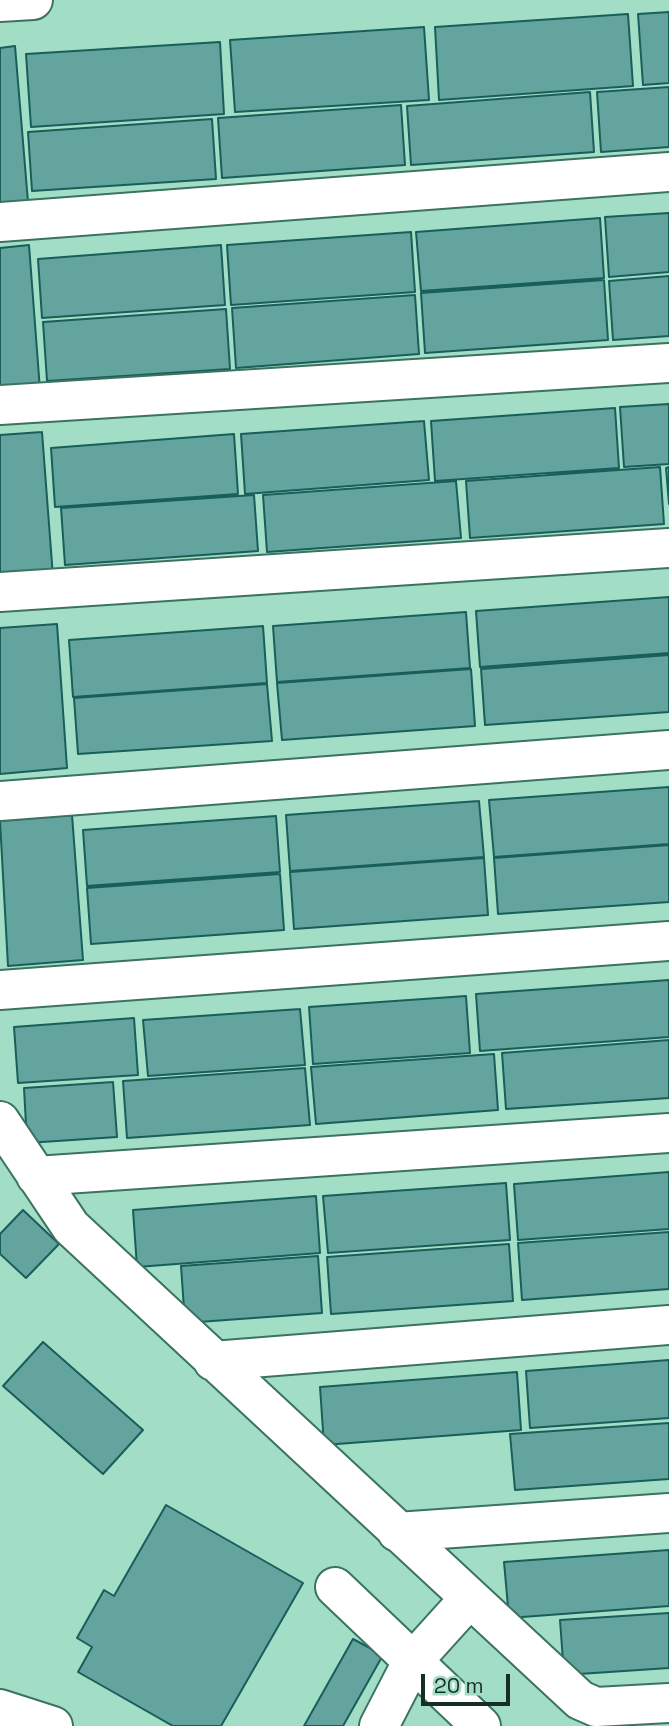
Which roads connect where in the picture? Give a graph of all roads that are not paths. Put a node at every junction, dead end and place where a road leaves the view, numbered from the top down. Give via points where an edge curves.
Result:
1 (33, 0) edge
2 (0, 2) edge
3 (669, 172) edge
4 (0, 222) edge
5 (669, 363) edge
6 (0, 405) edge
7 (669, 548) edge
8 (0, 592) edge
9 (669, 750) edge
10 (0, 801) edge
11 (669, 941) edge
12 (0, 990) edge
13 (0, 1121) edge
14 (669, 1133) edge
15 (36, 1176) junction
16 (669, 1325) edge
17 (214, 1361) junction
18 (669, 1513) edge
19 (397, 1532) junction
20 (335, 1587) dead end
21 (469, 1599) junction
22 (412, 1662) junction
23 (669, 1703) edge
24 (0, 1709) edge
25 (53, 1726) edge
26 (379, 1726) edge
27 (481, 1726) edge

1 - 2 street
3 - 4 street
5 - 6 street
7 - 8 street
9 - 10 street
11 - 12 street
13 - 15 street
14 - 15 street
15 - 17 street via 71,1227
16 - 17 street
17 - 19 street
18 - 19 street
19 - 21 street
20 - 22 street
21 - 22 street
21 - 23 street via 586,1704
22 - 26 street
22 - 27 street
24 - 25 street

